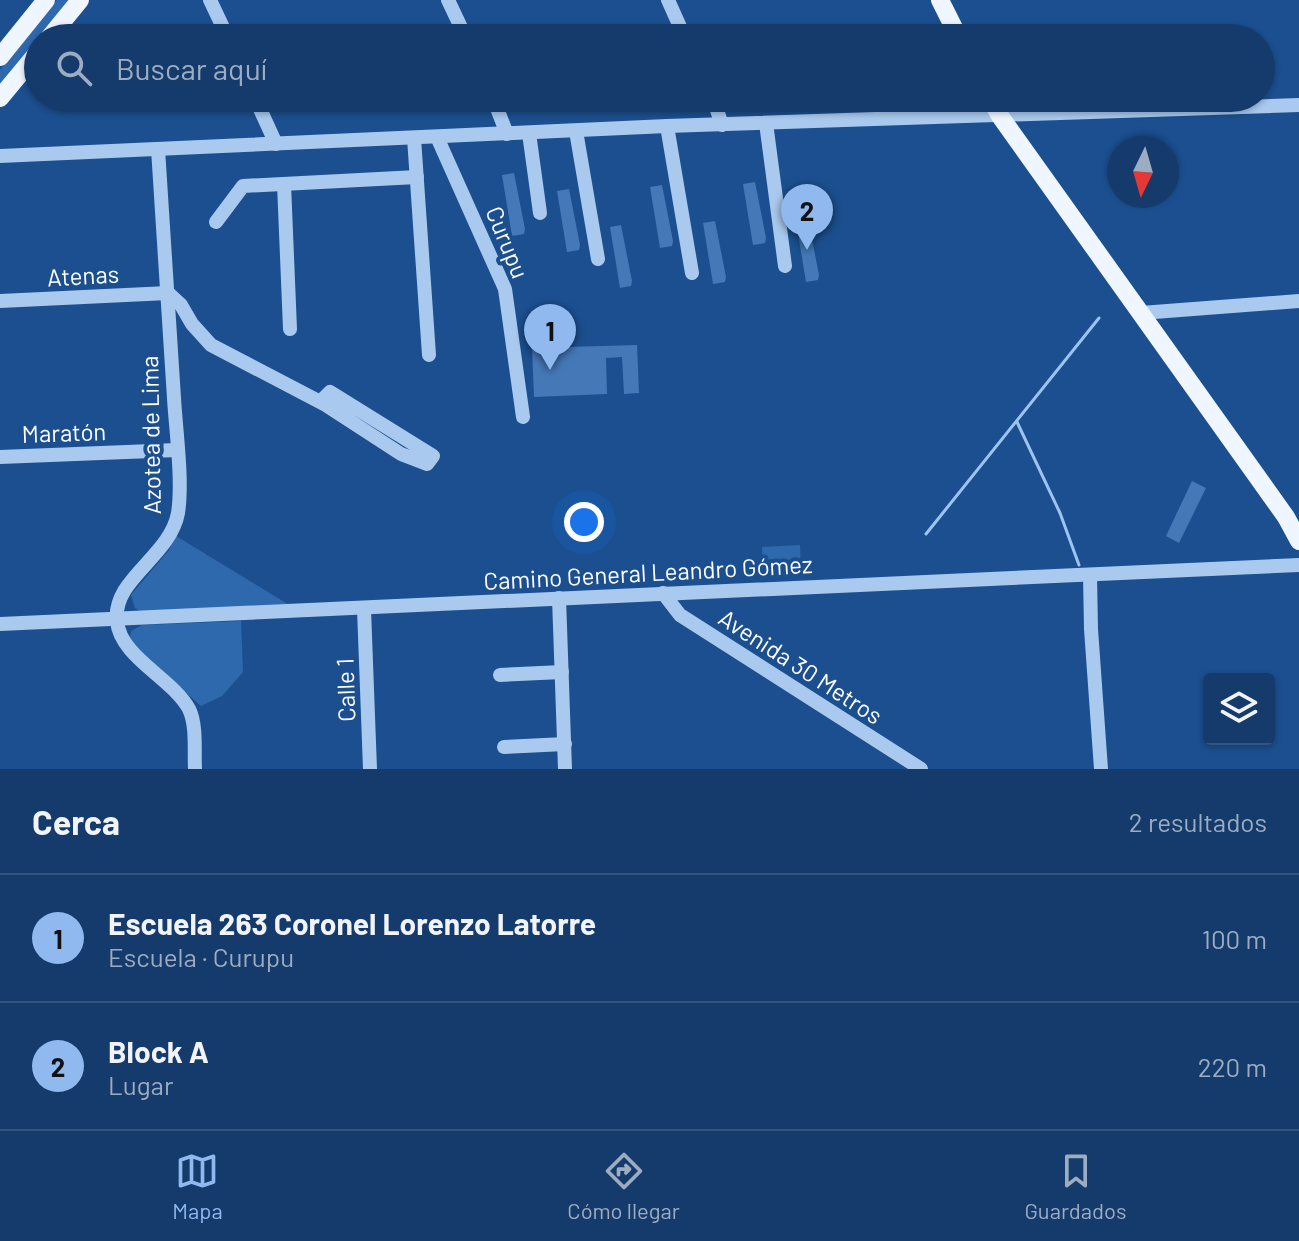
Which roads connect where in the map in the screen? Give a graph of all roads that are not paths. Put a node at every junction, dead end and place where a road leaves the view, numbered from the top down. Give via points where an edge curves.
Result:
1 (46, 0) edge
2 (80, 0) edge
3 (210, 0) edge
4 (448, 0) edge
5 (668, 0) edge
6 (940, 0) edge
7 (27, 24) edge
8 (60, 24) edge
9 (221, 24) edge
10 (459, 24) edge
11 (679, 24) edge
12 (952, 24) edge
13 (24, 27) edge
14 (0, 57) edge
15 (24, 69) edge
16 (0, 98) edge
17 (1299, 105) edge
18 (1275, 106) edge
19 (261, 112) edge
20 (498, 112) edge
21 (718, 112) edge
22 (998, 112) edge
23 (1109, 112) edge
24 (1000, 116) junction
25 (766, 123) junction
26 (722, 125) junction
27 (667, 126) junction
28 (576, 131) junction
29 (529, 133) junction
30 (507, 134) junction
31 (437, 137) junction
32 (414, 138) junction
33 (276, 144) junction
34 (158, 149) junction
35 (0, 156) edge
36 (417, 177) junction
37 (284, 184) junction
38 (540, 213) dead end
39 (216, 222) dead end
40 (598, 259) dead end
41 (785, 266) dead end
42 (692, 273) dead end
43 (168, 293) junction
44 (0, 301) edge
45 (1299, 301) edge
46 (1141, 313) junction
47 (290, 329) dead end
48 (429, 355) dead end
49 (320, 402) junction
50 (523, 417) dead end
51 (177, 450) junction
52 (0, 457) edge
53 (1299, 541) edge
54 (1299, 565) edge
55 (1090, 575) junction
56 (663, 593) junction
57 (559, 598) junction
58 (364, 609) junction
59 (116, 619) junction
60 (0, 624) edge
61 (562, 672) junction
62 (500, 675) dead end
63 (565, 744) junction
64 (504, 747) dead end
65 (195, 769) edge
66 (370, 769) edge
67 (565, 769) edge
68 (921, 769) edge
69 (1101, 769) edge

1 - 7 main road
2 - 8 main road
3 - 9 street
4 - 10 street
5 - 11 street
6 - 12 main road
13 - 14 main road
15 - 16 main road
17 - 18 street
19 - 33 street
20 - 30 street
21 - 26 street
22 - 24 main road
23 - 24 street
24 - 25 street
24 - 46 main road
25 - 26 street
25 - 41 street
26 - 27 street
27 - 28 street
27 - 42 street
28 - 29 street
28 - 40 street
29 - 30 street
29 - 38 street
30 - 31 street
31 - 32 street
31 - 50 street, Curupu via 505,289
32 - 33 street
32 - 36 street
33 - 34 street
34 - 35 street
34 - 43 street, Azotea de Lima
36 - 37 street
36 - 48 street
37 - 39 street via 243,186
37 - 47 street
43 - 44 street, Atenas
43 - 49 street via 211,345
43 - 51 street, Azotea de Lima
45 - 46 street
46 - 53 main road
49 - 49 street via 401,454 426,464 433,456 330,392
51 - 52 street, Maratón
51 - 59 street, Azotea de Lima via 175,524 161,550 122,593
54 - 55 street, Camino General Leandro Gómez
55 - 56 street, Camino General Leandro Gómez
55 - 69 street
56 - 57 street, Camino General Leandro Gómez
56 - 68 street, Avenida 30 Metros via 680,615
57 - 58 street, Camino General Leandro Gómez
57 - 61 street
58 - 59 street, Camino General Leandro Gómez
58 - 66 street, Calle 1
59 - 60 street, Camino General Leandro Gómez
59 - 65 street via 124,642 190,711
61 - 62 street
61 - 63 street
63 - 64 street
63 - 67 street

